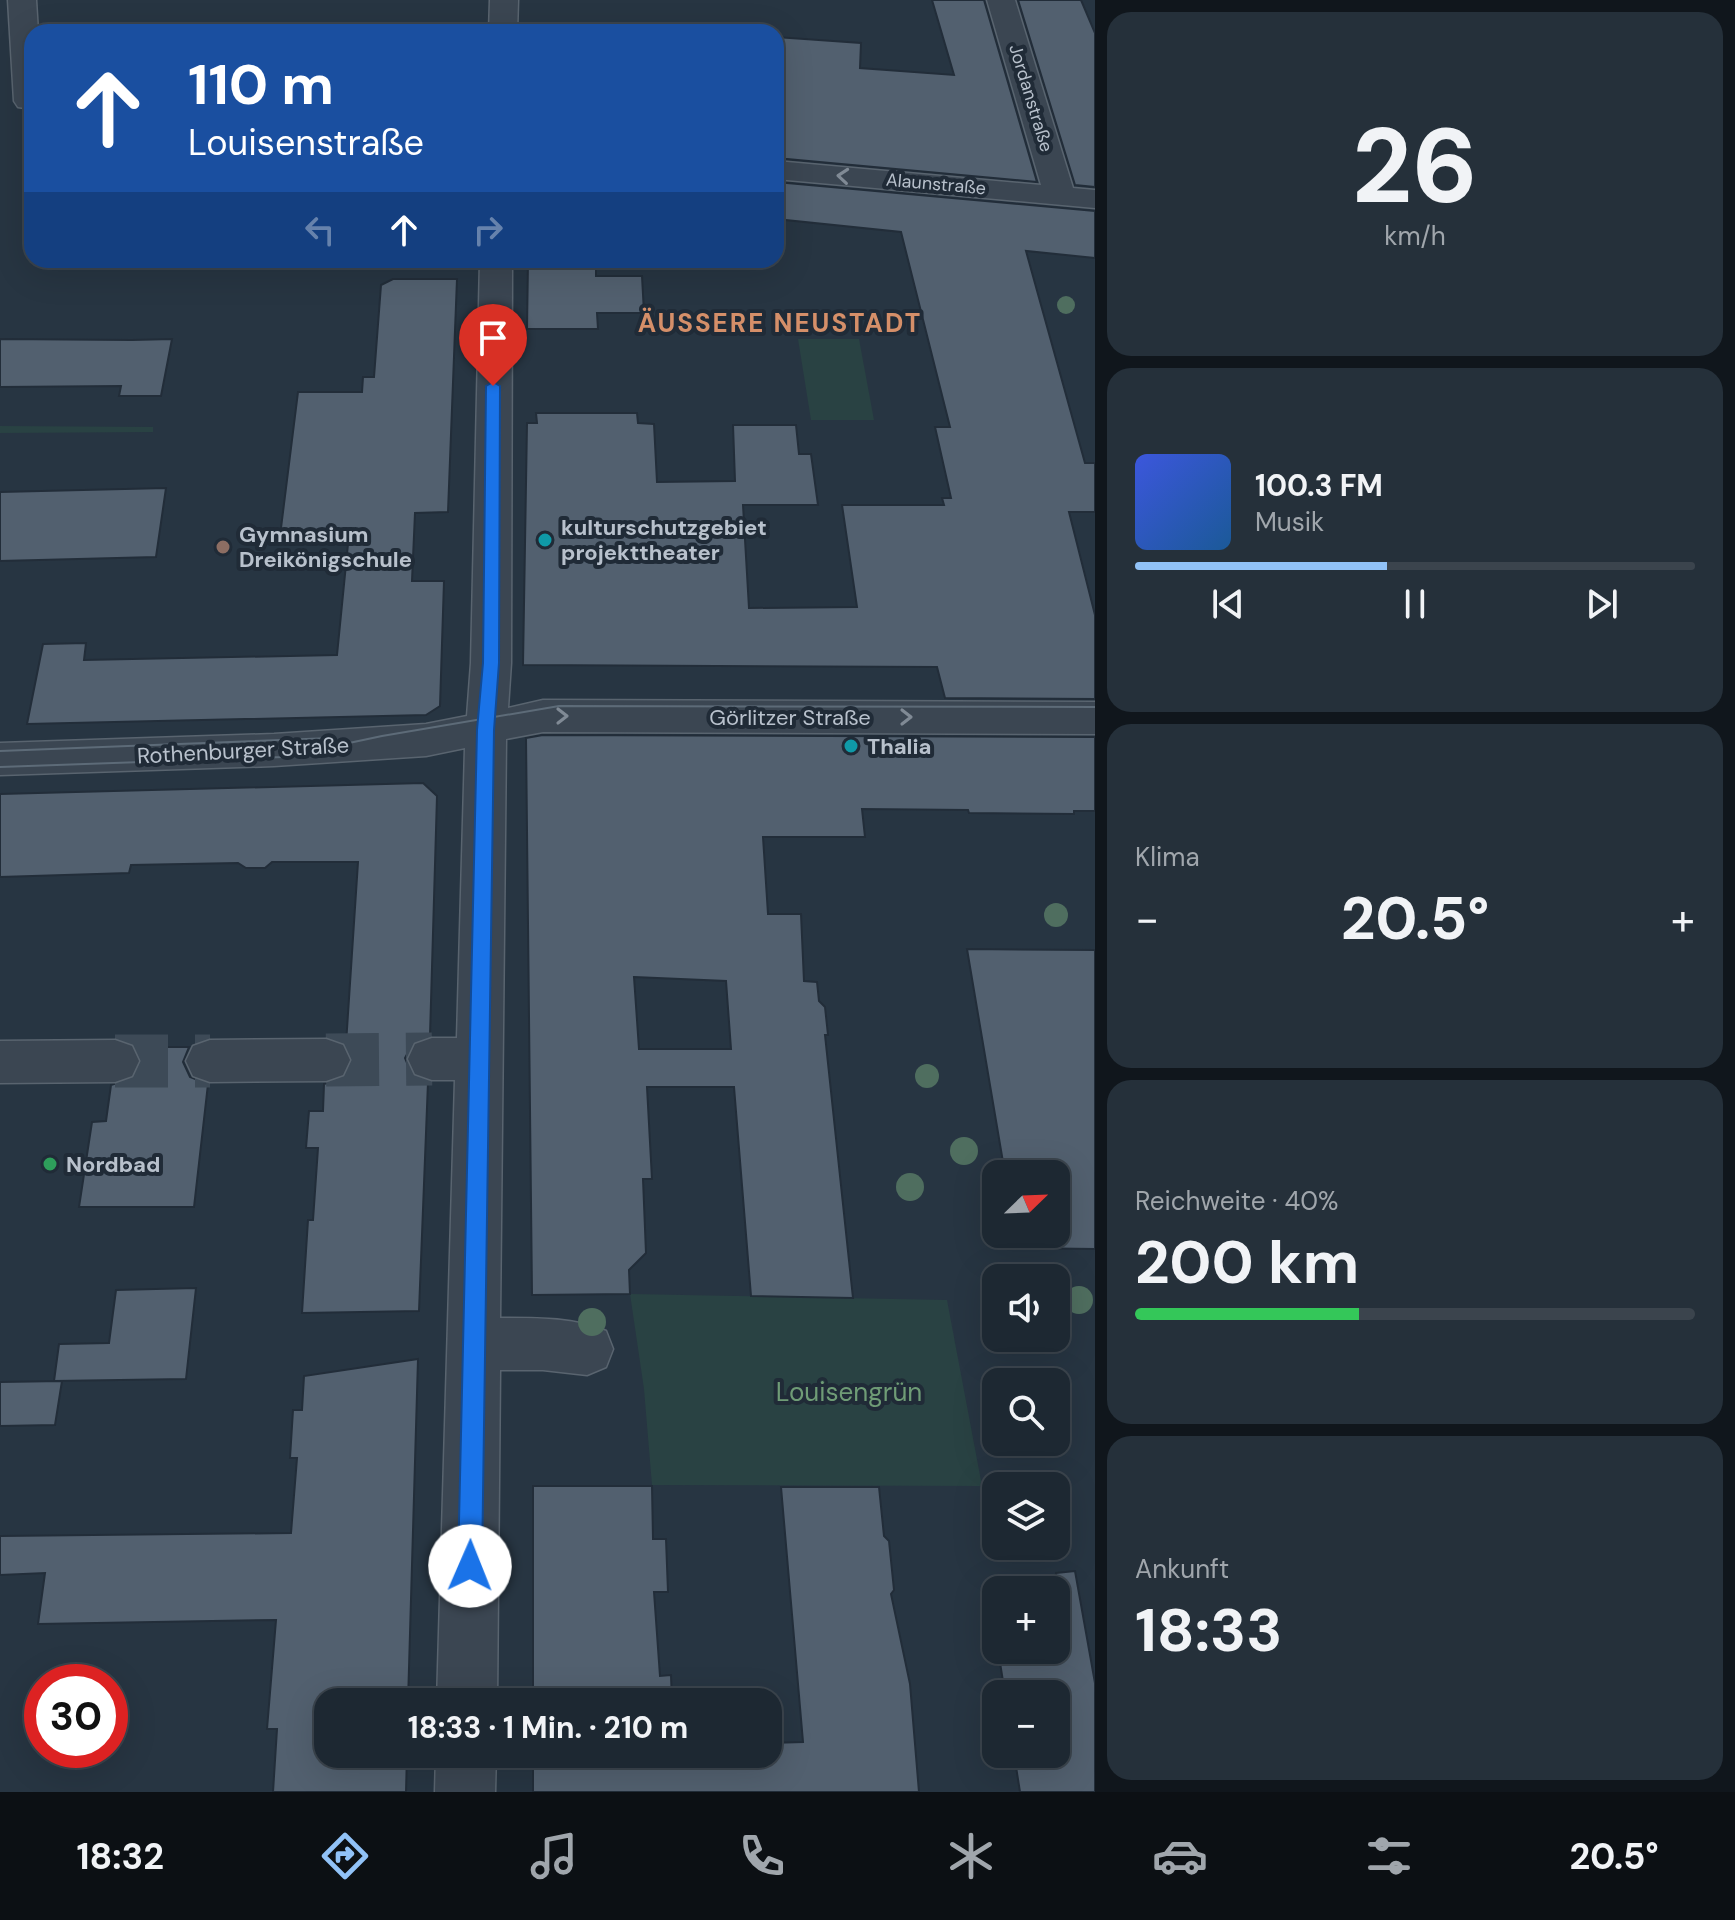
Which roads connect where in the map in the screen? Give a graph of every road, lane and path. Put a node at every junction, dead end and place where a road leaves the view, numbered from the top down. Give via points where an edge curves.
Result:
1 (22, 0) edge
2 (504, 0) edge
3 (1001, 0) edge
4 (503, 24) edge
5 (20, 101) edge
6 (784, 171) edge
7 (1060, 196) junction
8 (1095, 199) edge
9 (496, 268) edge
10 (1095, 718) edge
11 (486, 730) junction
12 (0, 759) edge
13 (326, 1060) tunnel mouth
14 (115, 1061) tunnel mouth
15 (210, 1061) tunnel mouth
16 (0, 1062) edge
17 (474, 1344) junction
18 (587, 1349) dead end
19 (467, 1688) edge
20 (466, 1768) edge
21 (465, 1792) edge

1 - 5 street
2 - 4 street
3 - 7 street, Jordanstraße
7 -> 6 street, Alaunstraße
7 - 8 street, Alaunstraße
9 - 11 street
11 -> 10 street, Görlitzer Straße via 543,716
11 - 12 street, Rothenburger Straße via 426,740 274,750
11 - 17 street via 485,816 456,1059
13 - 15 street
14 - 16 street
17 - 18 street
17 - 19 street
20 - 21 street

